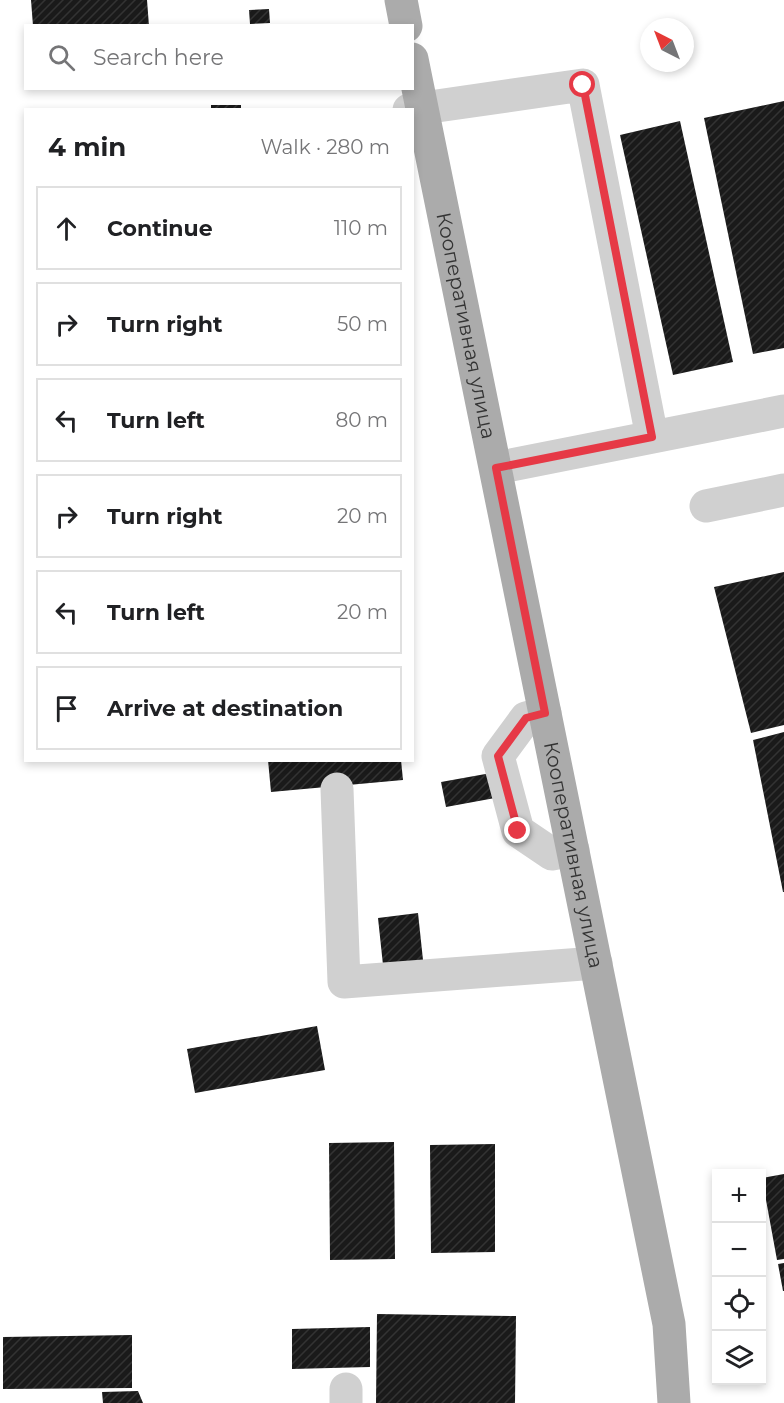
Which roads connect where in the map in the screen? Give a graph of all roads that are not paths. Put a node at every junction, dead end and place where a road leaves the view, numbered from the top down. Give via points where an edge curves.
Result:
1 (401, 0) edge
2 (406, 24) edge
3 (414, 90) edge
4 (415, 108) edge
5 (784, 411) edge
6 (652, 437) junction
7 (496, 468) junction
8 (784, 490) edge
9 (706, 506) dead end
10 (545, 713) junction
11 (337, 789) dead end
12 (573, 850) junction
13 (596, 963) junction
14 (674, 1403) edge

1 - 2 main road
3 - 4 main road, Кооперативная улица
4 - 6 lane via 583,85
4 - 7 main road, Кооперативная улица
5 - 6 lane
6 - 7 lane
7 - 10 main road, Кооперативная улица
8 - 9 lane
10 - 12 main road, Кооперативная улица
10 - 12 lane via 526,718 498,756 518,831 552,854
11 - 13 lane via 344,982
12 - 13 main road, Кооперативная улица
13 - 14 main road, Кооперативная улица via 669,1324

